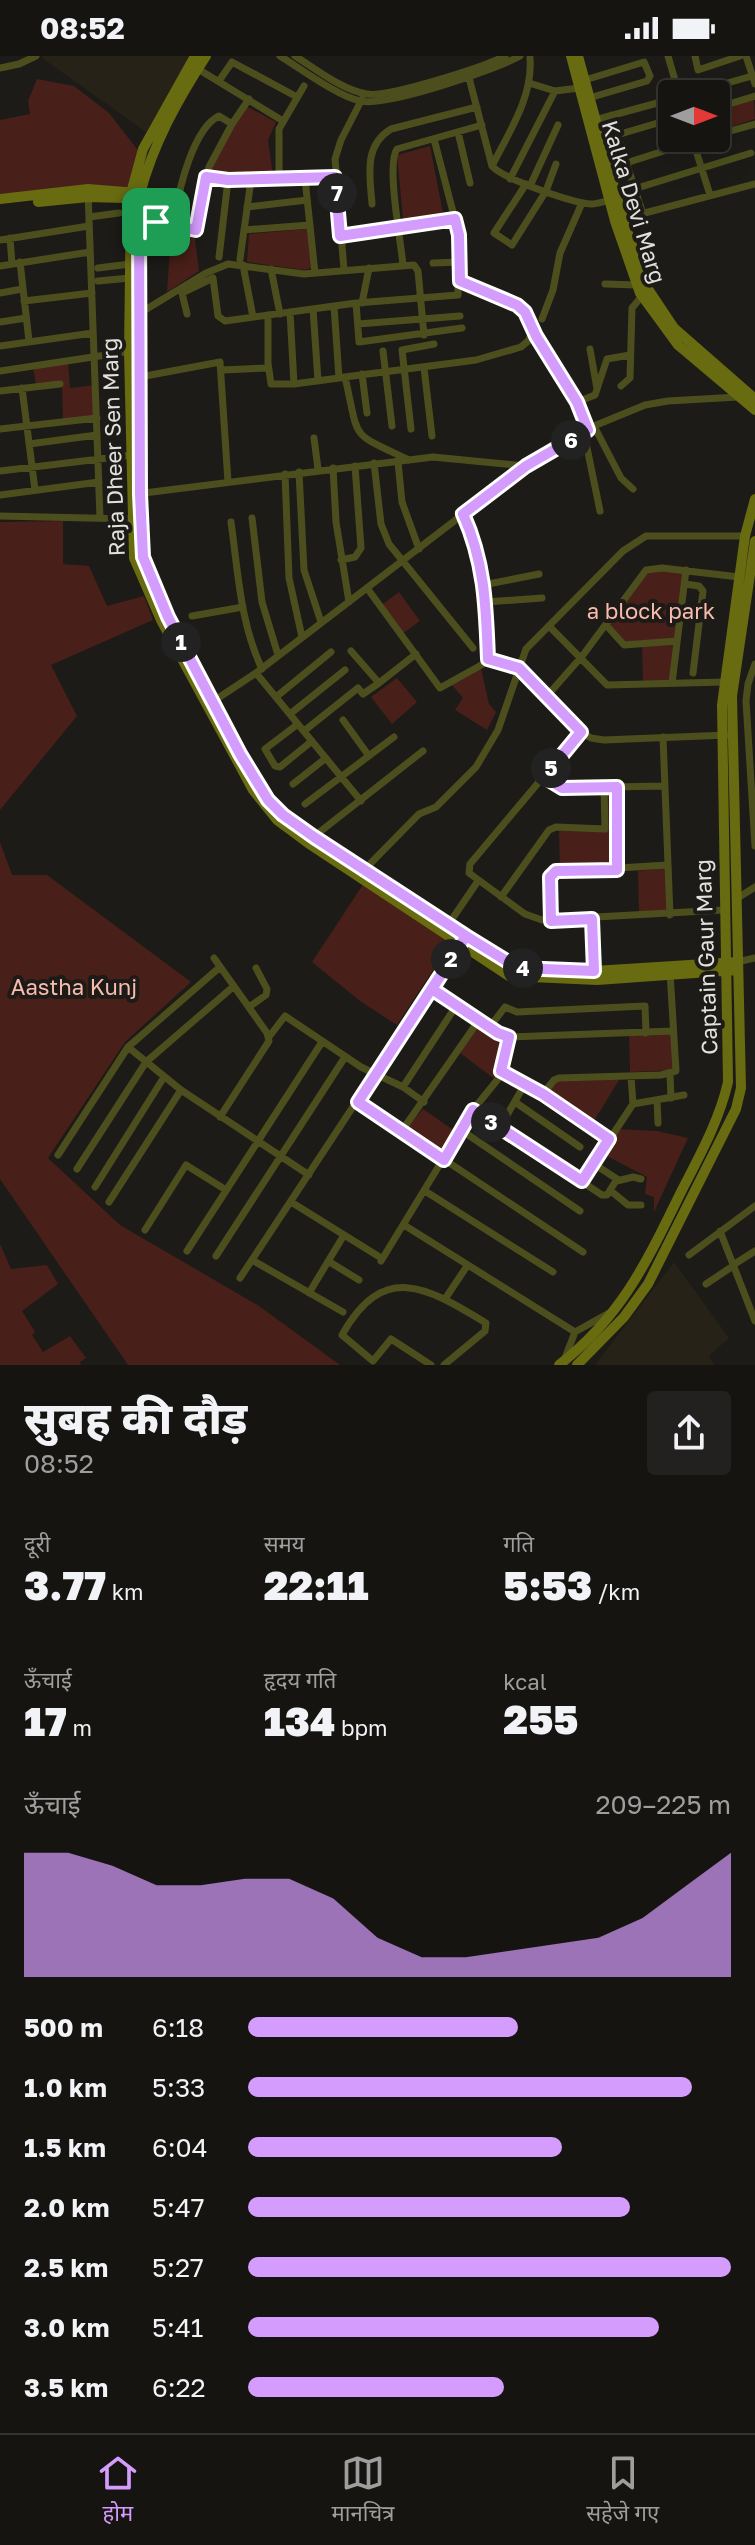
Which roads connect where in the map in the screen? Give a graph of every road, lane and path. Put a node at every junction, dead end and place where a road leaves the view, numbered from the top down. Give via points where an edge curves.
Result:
1 (36, 56) edge
2 (195, 56) edge
3 (206, 56) edge
4 (280, 56) edge
5 (295, 56) edge
6 (505, 56) edge
7 (668, 56) edge
8 (695, 56) edge
9 (740, 56) edge
10 (746, 56) edge
11 (519, 57) edge
12 (534, 57) edge
13 (579, 57) edge
14 (0, 68) edge
15 (198, 69) junction
16 (312, 71) junction
17 (468, 74) junction
18 (675, 80) edge
19 (754, 80) edge
20 (219, 81) junction
21 (529, 83) junction
22 (582, 84) junction
23 (730, 85) edge
24 (304, 86) dead end
25 (555, 91) junction
26 (755, 96) edge
27 (297, 97) junction
28 (362, 98) junction
29 (589, 98) junction
30 (249, 99) junction
31 (658, 103) edge
32 (730, 104) edge
33 (477, 107) junction
34 (611, 115) junction
35 (595, 120) junction
36 (283, 121) junction
37 (232, 124) junction
38 (755, 124) edge
39 (482, 125) junction
40 (558, 125) dead end
41 (730, 131) edge
42 (458, 132) junction
43 (617, 135) junction
44 (434, 139) junction
45 (697, 152) edge
46 (751, 153) dead end
47 (626, 163) junction
48 (556, 164) dead end
49 (492, 166) junction
50 (702, 169) junction
51 (206, 177) junction
52 (335, 177) junction
53 (305, 179) junction
54 (510, 179) junction
55 (228, 180) junction
56 (251, 180) junction
57 (279, 180) junction
58 (470, 183) dead end
59 (755, 184) edge
60 (528, 185) junction
61 (634, 189) junction
62 (546, 191) junction
63 (88, 193) junction
64 (131, 195) junction
65 (710, 195) junction
66 (0, 199) edge
67 (307, 200) junction
68 (610, 200) junction
69 (582, 203) junction
70 (372, 204) dead end
71 (0, 205) edge
72 (247, 207) junction
73 (119, 213) dead end
74 (176, 213) dead end
75 (643, 214) junction
76 (139, 219) junction
77 (455, 219) junction
78 (619, 220) junction
79 (89, 222) junction
80 (310, 225) junction
81 (399, 226) junction
82 (244, 230) junction
83 (340, 236) junction
84 (10, 238) junction
85 (0, 240) edge
86 (90, 252) junction
87 (219, 257) dead end
88 (241, 262) junction
89 (460, 262) junction
90 (16, 263) junction
91 (433, 263) dead end
92 (130, 264) junction
93 (403, 265) junction
94 (0, 266) edge
95 (98, 268) dead end
96 (369, 268) junction
97 (271, 269) junction
98 (344, 270) junction
99 (315, 273) junction
100 (130, 278) junction
101 (98, 281) dead end
102 (460, 281) junction
103 (605, 284) dead end
104 (637, 285) junction
105 (22, 289) junction
106 (0, 293) edge
107 (92, 293) junction
108 (642, 296) junction
109 (420, 298) junction
110 (24, 301) junction
111 (359, 303) junction
112 (334, 306) junction
113 (313, 309) junction
114 (290, 312) junction
115 (140, 313) junction
116 (187, 314) dead end
117 (280, 314) junction
118 (268, 315) junction
119 (460, 316) dead end
120 (253, 317) junction
121 (26, 318) junction
122 (422, 318) junction
123 (542, 319) dead end
124 (0, 322) edge
125 (358, 324) junction
126 (462, 328) dead end
127 (534, 329) junction
128 (93, 333) junction
129 (424, 335) junction
130 (29, 341) junction
131 (434, 344) dead end
132 (0, 346) edge
133 (590, 349) dead end
134 (134, 351) junction
135 (383, 351) dead end
136 (630, 355) junction
137 (94, 357) junction
138 (33, 366) junction
139 (268, 368) junction
140 (424, 368) junction
141 (404, 369) junction
142 (222, 370) junction
143 (0, 371) edge
144 (384, 371) junction
145 (362, 374) junction
146 (140, 377) junction
147 (342, 378) junction
148 (318, 381) junction
149 (60, 384) dead end
150 (294, 384) junction
151 (621, 386) dead end
152 (36, 387) junction
153 (22, 388) junction
154 (0, 391) edge
155 (597, 392) junction
156 (748, 397) edge
157 (577, 402) junction
158 (755, 410) edge
159 (367, 413) dead end
160 (97, 418) junction
161 (27, 426) junction
162 (392, 426) dead end
163 (0, 429) edge
164 (411, 429) dead end
165 (589, 430) junction
166 (97, 435) junction
167 (432, 436) dead end
168 (314, 438) dead end
169 (29, 444) junction
170 (136, 455) junction
171 (98, 459) junction
172 (409, 460) junction
173 (398, 462) junction
174 (374, 463) junction
175 (355, 466) junction
176 (526, 466) junction
177 (32, 467) junction
178 (333, 468) junction
179 (318, 469) junction
180 (0, 471) edge
181 (299, 472) junction
182 (285, 474) junction
183 (99, 482) junction
184 (228, 482) junction
185 (633, 489) dead end
186 (35, 490) junction
187 (136, 494) junction
188 (0, 495) edge
189 (755, 499) edge
190 (600, 511) dead end
191 (463, 514) junction
192 (0, 516) edge
193 (100, 518) junction
194 (252, 518) dead end
195 (132, 519) junction
196 (231, 522) dead end
197 (750, 539) edge
198 (419, 549) junction
199 (341, 560) junction
200 (404, 560) junction
201 (686, 570) junction
202 (539, 574) dead end
203 (739, 577) junction
204 (685, 584) junction
205 (483, 585) junction
206 (367, 588) junction
207 (542, 598) dead end
208 (349, 602) junction
209 (485, 602) junction
210 (243, 607) junction
211 (192, 616) dead end
212 (321, 622) junction
213 (606, 625) junction
214 (549, 626) junction
215 (302, 637) junction
216 (677, 641) junction
217 (473, 648) dead end
218 (351, 651) dead end
219 (331, 652) dead end
220 (416, 654) junction
221 (278, 655) junction
222 (581, 658) junction
223 (488, 659) junction
224 (755, 664) edge
225 (519, 668) junction
226 (345, 670) dead end
227 (259, 671) junction
228 (693, 673) dead end
229 (724, 682) junction
230 (379, 683) junction
231 (672, 683) junction
232 (547, 696) junction
233 (276, 697) junction
234 (210, 703) junction
235 (290, 714) junction
236 (343, 720) dead end
237 (298, 724) junction
238 (304, 731) junction
239 (581, 732) junction
240 (726, 735) junction
241 (394, 737) dead end
242 (663, 737) junction
243 (312, 741) junction
244 (423, 751) dead end
245 (369, 756) junction
246 (326, 758) junction
247 (342, 777) junction
248 (544, 777) junction
249 (293, 784) dead end
250 (664, 786) junction
251 (604, 787) junction
252 (617, 787) junction
253 (361, 801) junction
254 (305, 804) dead end
255 (311, 840) junction
256 (755, 846) edge
257 (667, 865) junction
258 (364, 870) junction
259 (617, 870) junction
260 (478, 881) junction
261 (755, 887) edge
262 (501, 897) junction
263 (736, 899) junction
264 (723, 910) junction
265 (670, 915) junction
266 (592, 919) junction
267 (551, 921) junction
268 (448, 925) junction
269 (463, 940) junction
270 (214, 958) dead end
271 (755, 958) edge
272 (731, 966) junction
273 (220, 967) junction
274 (256, 968) dead end
275 (594, 971) junction
276 (670, 971) junction
277 (234, 986) junction
278 (432, 989) junction
279 (456, 1006) junction
280 (249, 1007) junction
281 (479, 1020) junction
282 (489, 1028) junction
283 (673, 1031) junction
284 (646, 1033) junction
285 (269, 1037) junction
286 (509, 1037) junction
287 (322, 1042) junction
288 (128, 1047) junction
289 (345, 1057) junction
290 (146, 1062) junction
291 (501, 1071) junction
292 (670, 1074) junction
293 (376, 1075) junction
294 (631, 1076) junction
295 (164, 1077) junction
296 (403, 1087) junction
297 (522, 1089) dead end
298 (181, 1090) junction
299 (543, 1094) junction
300 (684, 1095) dead end
301 (671, 1098) junction
302 (657, 1100) junction
303 (358, 1102) junction
304 (424, 1102) junction
305 (515, 1102) junction
306 (633, 1104) junction
307 (473, 1110) junction
308 (220, 1117) junction
309 (658, 1123) dead end
310 (500, 1127) junction
311 (461, 1130) junction
312 (401, 1132) junction
313 (609, 1139) junction
314 (258, 1141) junction
315 (580, 1147) dead end
316 (58, 1155) dead end
317 (281, 1156) junction
318 (444, 1160) junction
319 (594, 1164) junction
320 (77, 1169) dead end
321 (309, 1175) junction
322 (641, 1179) dead end
323 (582, 1181) junction
324 (617, 1181) junction
325 (95, 1187) dead end
326 (226, 1190) junction
327 (425, 1191) junction
328 (611, 1191) junction
329 (109, 1202) dead end
330 (291, 1202) junction
331 (641, 1205) dead end
332 (755, 1206) edge
333 (580, 1211) dead end
334 (404, 1225) junction
335 (145, 1230) dead end
336 (720, 1231) junction
337 (344, 1235) junction
338 (187, 1251) dead end
339 (755, 1251) edge
340 (583, 1252) dead end
341 (689, 1255) dead end
342 (216, 1256) dead end
343 (252, 1260) junction
344 (328, 1261) junction
345 (467, 1266) junction
346 (733, 1266) junction
347 (553, 1272) dead end
348 (240, 1278) dead end
349 (359, 1280) dead end
350 (706, 1284) dead end
351 (309, 1293) junction
352 (445, 1299) junction
353 (615, 1310) junction
354 (343, 1312) dead end
355 (755, 1321) edge
356 (575, 1332) junction
357 (562, 1363) edge
358 (431, 1365) edge
359 (444, 1365) edge
360 (577, 1365) edge

1 - 14 street
2 - 64 street, Raja Dheer Sen Marg via 143,149
3 - 15 street, Raja Dheer Sen Marg
4 - 16 street
5 - 16 street
6 - 17 street
7 - 18 street
8 - 9 street via 698,70
10 - 19 street
11 - 12 street
11 - 17 street
12 - 21 street
13 - 22 street, Kalka Devi Marg
15 - 20 street
15 - 64 street, Raja Dheer Sen Marg
16 - 28 street
17 - 28 street
17 - 33 street
19 - 23 street
20 - 27 street via 232,62
20 - 30 street
21 - 25 street
21 - 49 street
22 - 25 street
22 - 29 street, Kalka Devi Marg
22 - 29 street via 644,62 647,81
22 - 68 street, Kalka Devi Marg
24 - 27 street
25 - 54 street
26 - 32 street
27 - 36 street
28 - 52 street via 337,149
29 - 35 street, Kalka Devi Marg
30 - 36 street
30 - 37 street
31 - 34 street
33 - 39 street
33 - 70 street via 384,133 370,159
34 - 35 street
34 - 43 street
35 - 78 street, Kalka Devi Marg
36 - 57 street via 277,137
37 - 51 street
37 - 74 street via 215,117 206,130 186,167
38 - 41 street
39 - 42 street
39 - 49 street
40 - 60 street
42 - 44 street
42 - 58 street
43 - 47 street
43 - 47 street via 665,123 670,149
44 - 77 street
44 - 81 street via 393,153
45 - 50 street
46 - 50 street
47 - 61 street
48 - 62 street
49 - 54 street
50 - 61 street
50 - 65 street
51 - 55 street
51 - 76 street via 196,230
52 - 53 street
52 - 83 street
53 - 57 street
53 - 67 street
54 - 60 street
55 - 56 street
55 - 87 street
56 - 57 street
56 - 72 street
59 - 65 street
60 - 62 street
60 - 62 street via 494,233 512,245
61 - 75 street
62 - 69 street
63 - 64 street
63 - 66 street
63 - 71 street
63 - 79 street
64 - 76 street, Raja Dheer Sen Marg
64 - 92 street, Raja Dheer Sen Marg
65 - 75 street
67 - 72 street
67 - 80 street
68 - 69 street
68 - 78 street, Kalka Devi Marg
69 - 123 street via 560,253
72 - 82 street
73 - 79 street
75 - 78 street
76 - 115 street, Raja Dheer Sen Marg
77 - 81 street
77 - 89 street
78 - 104 street, Kalka Devi Marg
78 - 156 street, Kalka Devi Marg via 665,317
79 - 84 street
79 - 86 street
80 - 82 street
80 - 99 street
81 - 83 street
81 - 93 street
82 - 88 street
83 - 98 street
84 - 85 street
84 - 90 street
86 - 90 street
86 - 107 street
88 - 97 street
88 - 115 street via 206,273
88 - 120 street
89 - 91 street
89 - 102 street
90 - 94 street
90 - 105 street
92 - 95 street
92 - 100 street, Raja Dheer Sen Marg
93 - 96 street
93 - 109 street via 417,266
96 - 98 street
96 - 111 street
97 - 99 street
97 - 117 street
98 - 99 street
100 - 101 street
100 - 134 street, Raja Dheer Sen Marg
102 - 109 street via 455,296
102 - 127 street via 517,305
103 - 104 street
104 - 108 street, Kalka Devi Marg
105 - 106 street
105 - 110 street
107 - 110 street
107 - 128 street
108 - 136 street via 632,308
108 - 156 street, Kalka Devi Marg via 678,345
109 - 111 street
109 - 122 street
110 - 121 street
111 - 112 street
111 - 125 street
112 - 113 street
112 - 147 street
113 - 114 street
113 - 148 street
114 - 117 street
114 - 150 street
115 - 134 street, Raja Dheer Sen Marg
116 - 120 street via 182,293 213,278 221,320
117 - 118 street
118 - 120 street
118 - 139 street
119 - 122 street
121 - 124 street
121 - 130 street
122 - 125 street
122 - 129 street
125 - 129 street via 359,342
126 - 129 street
127 - 140 street via 521,347
127 - 157 street
128 - 130 street
128 - 137 street
130 - 132 street
131 - 141 street via 402,350
133 - 155 street
134 - 137 street
134 - 146 street, Raja Dheer Sen Marg
134 - 170 street, Raja Dheer Sen Marg
135 - 144 street
136 - 151 street via 630,378
136 - 155 street via 607,359
137 - 138 street
137 - 160 street
138 - 143 street
138 - 152 street
139 - 142 street
139 - 150 street via 271,384
140 - 141 street
140 - 167 street
141 - 144 street
141 - 164 street
142 - 146 street via 218,362
142 - 184 street
144 - 145 street
144 - 162 street
145 - 147 street
145 - 159 street
146 - 170 street, Raja Dheer Sen Marg
147 - 148 street
147 - 172 street via 360,435
148 - 150 street
149 - 152 street
152 - 153 street
153 - 154 street
153 - 161 street
155 - 157 street
156 - 158 street, Kalka Devi Marg
156 - 165 street via 645,405
157 - 165 street
160 - 161 street
160 - 166 street
161 - 163 street
161 - 169 street
165 - 176 street
165 - 185 street
165 - 190 street
166 - 169 street
166 - 171 street
168 - 179 street
169 - 177 street
170 - 171 street
170 - 187 street, Raja Dheer Sen Marg
171 - 177 street
171 - 183 street
172 - 173 street
172 - 176 street via 433,457
173 - 174 street
173 - 198 street via 402,502
174 - 175 street
174 - 200 street via 381,524 389,544
175 - 178 street
175 - 199 street via 361,548 358,556
176 - 191 street
177 - 180 street
177 - 186 street
178 - 179 street
178 - 199 street
179 - 181 street
181 - 182 street
181 - 212 street via 304,570
182 - 184 street
182 - 215 street via 289,578
183 - 186 street
183 - 193 street
184 - 187 street
186 - 188 street
187 - 195 street, Raja Dheer Sen Marg
187 - 234 street, Raja Dheer Sen Marg via 143,557
189 - 197 street, Captain Gaur Marg
191 - 198 street
191 - 205 street via 477,546
192 - 193 street
193 - 195 street
194 - 221 street via 262,602
195 - 234 street, Raja Dheer Sen Marg via 138,571
196 - 210 street
197 - 203 street, Captain Gaur Marg
197 - 214 street via 646,536 623,551
197 - 240 street, Captain Gaur Marg
198 - 200 street
199 - 208 street
200 - 206 street
200 - 217 street
201 - 203 street
201 - 204 street
201 - 213 street via 646,570
202 - 205 street
203 - 229 street, Captain Gaur Marg
204 - 216 street
204 - 228 street via 703,591
205 - 209 street
206 - 208 street
206 - 220 street
207 - 209 street
208 - 212 street
209 - 223 street
210 - 211 street
210 - 227 street
212 - 215 street
213 - 216 street via 624,645
213 - 222 street
214 - 222 street
214 - 225 street via 526,649
215 - 221 street
216 - 231 street
218 - 230 street
219 - 233 street
220 - 223 street via 440,688
220 - 230 street
221 - 227 street
222 - 231 street via 607,685
222 - 232 street
223 - 225 street
224 - 256 street via 746,701
225 - 232 street
225 - 258 street via 498,730 476,767
226 - 235 street
227 - 233 street
227 - 234 street
229 - 231 street
229 - 240 street, Captain Gaur Marg
230 - 238 street via 363,694 358,688
232 - 239 street
233 - 235 street
234 - 255 street, Raja Dheer Sen Marg via 264,805 277,820
235 - 237 street
236 - 245 street
237 - 238 street
237 - 243 street via 265,749 275,766
238 - 243 street
239 - 242 street via 598,740
239 - 248 street
240 - 242 street
240 - 263 street, Captain Gaur Marg
240 - 264 street, Captain Gaur Marg
241 - 245 street
242 - 250 street
243 - 246 street
244 - 253 street
245 - 247 street
246 - 247 street
246 - 249 street
247 - 253 street
247 - 254 street
248 - 251 street via 562,788
248 - 260 street via 470,864 469,873
250 - 252 street
250 - 257 street
251 - 252 street
251 - 262 street via 605,829 549,830
252 - 259 street
253 - 255 street
255 - 258 street, Raja Dheer Sen Marg
255 - 269 street, Raja Dheer Sen Marg
257 - 259 street
257 - 265 street
258 - 268 street, Raja Dheer Sen Marg
259 - 267 street via 554,872
260 - 262 street
260 - 268 street
261 - 263 street
262 - 267 street via 536,919
263 - 272 street, Captain Gaur Marg
264 - 265 street
264 - 272 street, Captain Gaur Marg
265 - 266 street
266 - 267 street
266 - 275 street
268 - 269 street, Raja Dheer Sen Marg
269 - 275 street, Raja Dheer Sen Marg via 518,968
269 - 276 street, Raja Dheer Sen Marg via 509,976 597,980
269 - 278 street
270 - 273 street
271 - 272 street
272 - 276 street, Raja Dheer Sen Marg
272 - 353 street, Captain Gaur Marg via 730,1059 723,1103 639,1278
272 - 360 street, Captain Gaur Marg via 742,1060 736,1109 648,1284
273 - 277 street
273 - 288 street
274 - 280 street via 266,995
275 - 276 street, Raja Dheer Sen Marg
276 - 283 street
277 - 280 street
277 - 290 street
278 - 279 street
278 - 293 street
279 - 281 street
279 - 296 street
280 - 285 street
281 - 282 street
281 - 304 street
282 - 284 street via 505,1007 517,1012 645,1006
282 - 286 street
283 - 284 street
283 - 292 street via 677,1069
284 - 286 street
285 - 287 street via 285,1016
285 - 308 street
286 - 291 street
287 - 289 street
287 - 314 street
288 - 290 street
288 - 316 street
289 - 293 street
289 - 317 street
290 - 295 street
290 - 320 street
291 - 299 street
291 - 307 street
292 - 294 street
292 - 301 street
293 - 296 street
293 - 303 street
294 - 299 street via 556,1078
294 - 306 street
295 - 298 street
295 - 325 street
296 - 304 street
297 - 305 street
298 - 308 street
298 - 329 street
299 - 313 street
300 - 301 street
301 - 302 street
302 - 306 street
302 - 309 street
303 - 312 street
303 - 321 street
304 - 312 street
305 - 310 street
305 - 315 street
306 - 313 street
307 - 310 street
307 - 311 street
308 - 314 street
310 - 323 street
311 - 318 street
311 - 333 street
312 - 318 street
313 - 319 street
314 - 317 street
314 - 326 street
317 - 321 street
317 - 342 street
318 - 327 street
318 - 340 street
319 - 323 street
319 - 324 street
321 - 330 street
322 - 324 street
323 - 328 street via 602,1195
324 - 328 street
326 - 335 street via 186,1165
326 - 338 street
327 - 334 street
327 - 347 street
328 - 331 street via 628,1205
330 - 337 street
330 - 343 street
332 - 336 street
334 - 337 street via 380,1259
334 - 345 street
336 - 341 street
336 - 346 street
337 - 344 street
339 - 346 street
343 - 348 street
343 - 351 street
344 - 349 street
344 - 351 street
345 - 352 street
345 - 356 street
346 - 350 street
346 - 355 street
351 - 354 street
352 - 358 street via 408,1286 387,1291 367,1302 342,1335 373,1361 391,1339
352 - 359 street via 486,1323 487,1329
353 - 356 street
353 - 357 street, Captain Gaur Marg
356 - 357 street

